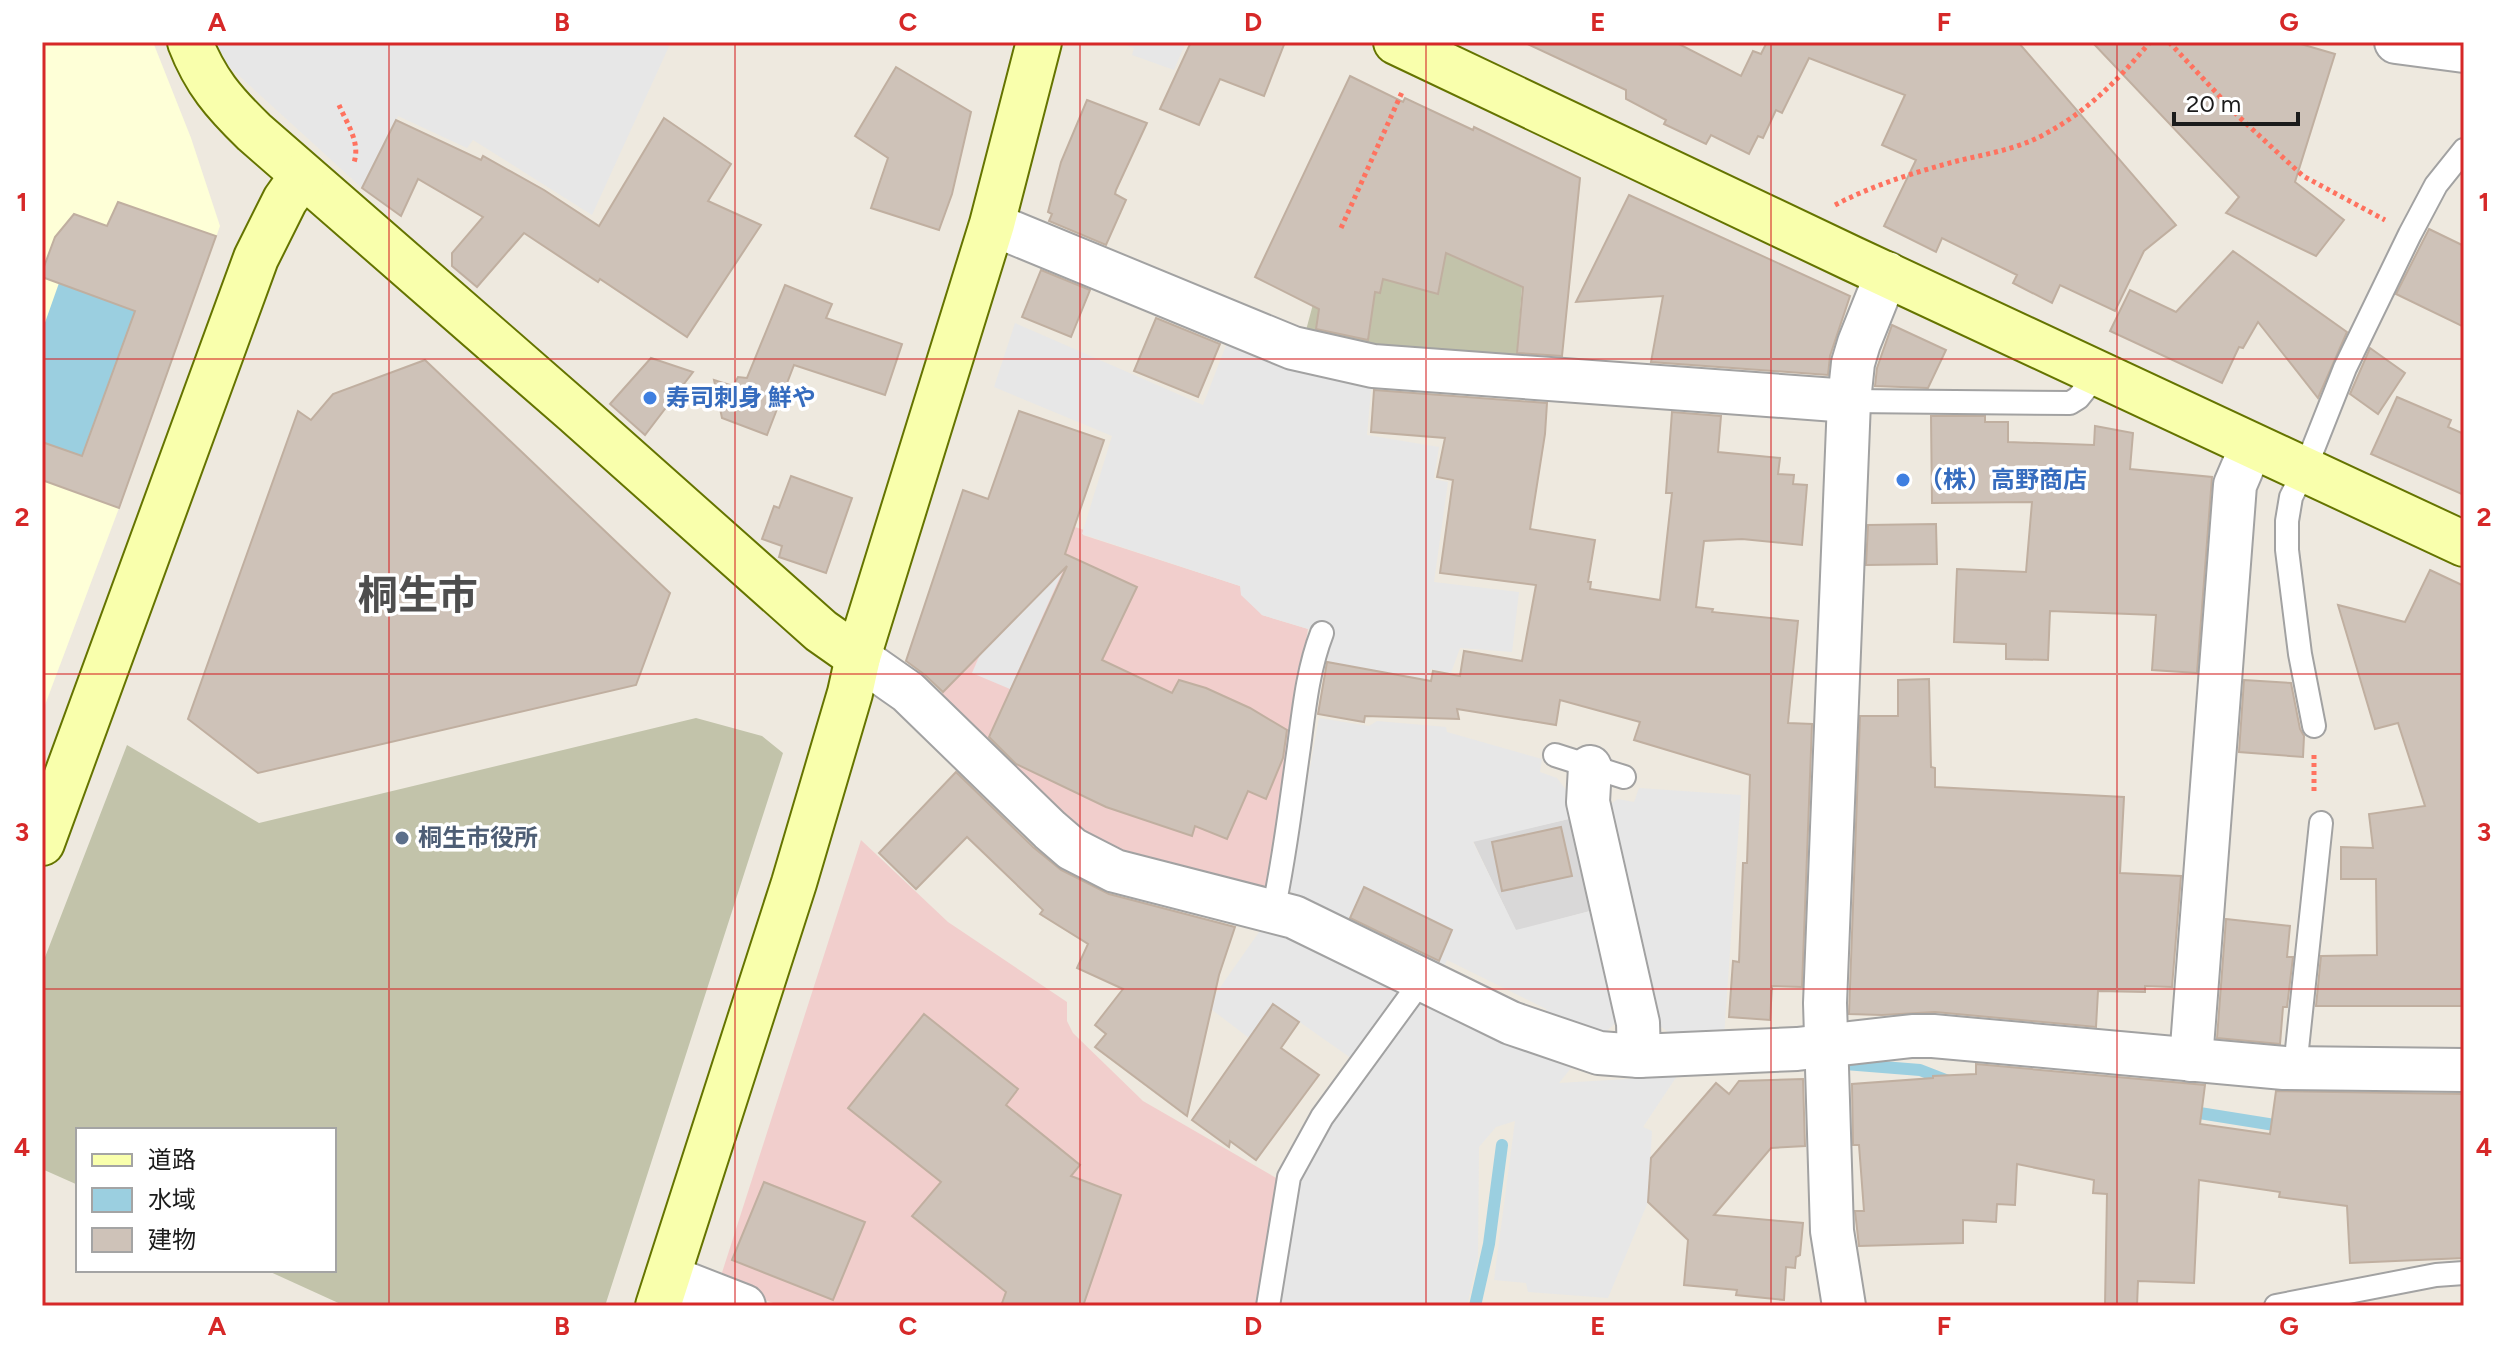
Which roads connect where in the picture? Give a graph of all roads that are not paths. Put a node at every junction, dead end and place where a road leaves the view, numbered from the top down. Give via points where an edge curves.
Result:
1 (190, 42) edge
2 (1039, 42) edge
3 (2396, 42) edge
4 (2464, 51) edge
5 (1401, 62) edge
6 (2464, 150) edge
7 (302, 176) junction
8 (992, 224) junction
9 (1887, 273) junction
10 (2099, 372) junction
11 (1849, 401) junction
12 (2252, 445) junction
13 (2305, 469) junction
14 (2464, 544) edge
15 (1322, 633) dead end
16 (858, 657) junction
17 (2314, 726) road end
18 (1590, 766) dead end
19 (2321, 823) road end
20 (42, 843) edge
21 (1273, 911) junction
22 (1422, 980) junction
23 (1826, 1046) junction
24 (1639, 1056) junction
25 (2191, 1060) junction
26 (2295, 1068) junction
27 (2464, 1070) edge
28 (2464, 1273) edge
29 (662, 1291) edge
30 (744, 1306) edge
31 (1268, 1306) edge
32 (1844, 1306) edge
33 (2276, 1306) edge

1 - 7 street via 223,102
2 - 8 street
3 - 4 street
5 - 9 street
6 - 13 lane via 2436,185 2410,234 2345,368
7 - 16 street via 821,631
7 - 20 street via 256,258
8 - 11 street via 1293,348 1336,359
8 - 16 street
9 - 10 street
9 - 11 street via 1853,363
10 - 11 lane via 2070,403
10 - 12 street
11 - 23 street
12 - 13 street
12 - 25 street via 2235,485
13 - 14 street
13 - 17 lane via 2291,497 2287,550
15 - 21 lane via 1305,705
16 - 21 street via 908,692 1072,849 1142,880
16 - 29 street via 794,883
18 - 24 street via 1588,802 1638,1023
19 - 26 lane
21 - 22 street
22 - 24 street via 1511,1023 1599,1053
22 - 31 lane via 1322,1117 1289,1177
23 - 24 street
23 - 25 street via 1933,1036
23 - 32 street via 1832,1231
25 - 26 street
26 - 27 street
28 - 33 lane
29 - 30 street

